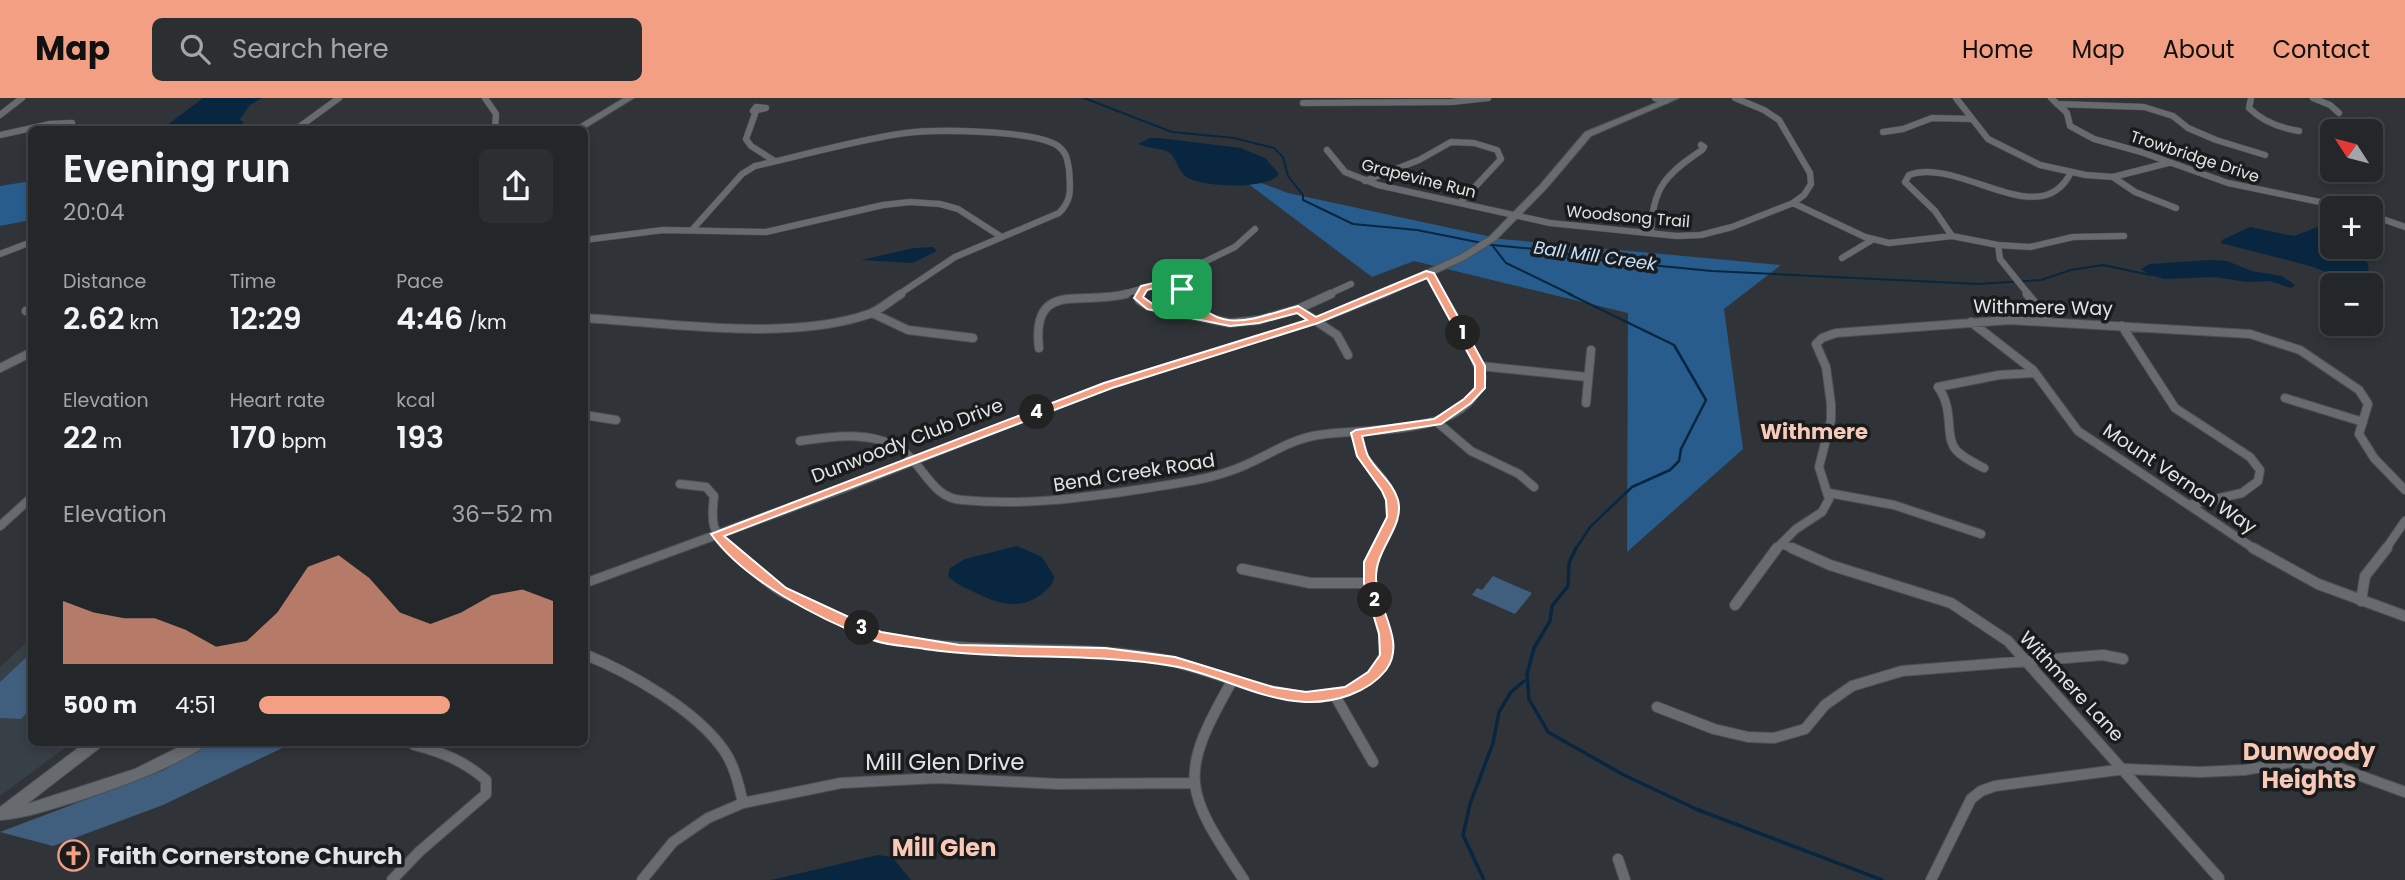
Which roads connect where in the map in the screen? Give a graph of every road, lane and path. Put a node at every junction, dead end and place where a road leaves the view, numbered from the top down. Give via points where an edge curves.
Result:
1 (22, 98) edge
2 (339, 98) edge
3 (485, 98) edge
4 (630, 98) edge
5 (1488, 98) edge
6 (1735, 98) edge
7 (1956, 98) edge
8 (2051, 98) edge
9 (2251, 98) edge
10 (2313, 98) edge
11 (1666, 99) edge
12 (1303, 103) dead end
13 (2057, 104) junction
14 (756, 111) dead end
15 (2339, 113) dead end
16 (0, 115) edge
17 (1972, 119) junction
18 (72, 123) dead end
19 (41, 126) edge
20 (300, 126) edge
21 (495, 126) edge
22 (582, 126) edge
23 (28, 129) edge
24 (2299, 131) dead end
25 (1883, 132) dead end
26 (0, 135) edge
27 (1701, 145) dead end
28 (1327, 150) dead end
29 (2265, 155) dead end
30 (773, 160) junction
31 (2168, 163) junction
32 (2071, 172) junction
33 (2113, 177) junction
34 (1365, 181) junction
35 (2320, 202) edge
36 (1460, 203) junction
37 (1793, 203) junction
38 (2175, 208) dead end
39 (1516, 216) junction
40 (2383, 219) edge
41 (2405, 227) edge
42 (1255, 229) dead end
43 (692, 230) junction
44 (1651, 233) junction
45 (588, 234) edge
46 (604, 236) junction
47 (1000, 236) junction
48 (1952, 236) junction
49 (2124, 236) dead end
50 (588, 239) edge
51 (1872, 240) junction
52 (26, 244) dead end
53 (1998, 245) junction
54 (0, 254) edge
55 (1842, 258) dead end
56 (1193, 269) junction
57 (1429, 273) junction
58 (1351, 284) dead end
59 (1157, 285) junction
60 (1144, 288) junction
61 (1182, 289) junction
62 (1114, 297) junction
63 (1186, 298) junction
64 (1143, 304) junction
65 (1160, 309) junction
66 (1298, 309) junction
67 (873, 313) junction
68 (588, 318) edge
69 (1209, 319) junction
70 (1315, 321) junction
71 (1971, 322) junction
72 (2050, 323) junction
73 (2122, 326) junction
74 (973, 338) dead end
75 (1039, 348) dead end
76 (1591, 350) dead end
77 (28, 354) edge
78 (1348, 355) dead end
79 (1480, 366) junction
80 (0, 368) edge
81 (2035, 373) junction
82 (1587, 377) junction
83 (2285, 398) dead end
84 (1586, 403) dead end
85 (588, 416) edge
86 (616, 420) dead end
87 (1437, 422) junction
88 (2363, 422) junction
89 (1356, 433) junction
90 (800, 441) dead end
91 (913, 460) junction
92 (1983, 468) dead end
93 (680, 484) dead end
94 (1534, 487) dead end
95 (2405, 490) edge
96 (1829, 493) junction
97 (28, 501) edge
98 (2189, 505) junction
99 (2404, 525) edge
100 (0, 526) edge
101 (716, 534) junction
102 (1981, 534) dead end
103 (1782, 544) junction
104 (1242, 569) dead end
105 (588, 582) edge
106 (1370, 583) junction
107 (2361, 601) junction
108 (1735, 605) dead end
109 (2405, 616) edge
110 (588, 656) edge
111 (2123, 659) dead end
112 (2028, 661) junction
113 (1232, 681) junction
114 (1334, 694) junction
115 (1657, 707) dead end
116 (92, 746) edge
117 (195, 746) edge
118 (418, 746) edge
119 (1373, 762) dead end
120 (2125, 769) junction
121 (1194, 783) junction
122 (2405, 792) edge
123 (743, 803) junction
124 (1, 814) edge
125 (1618, 859) dead end
126 (2219, 878) dead end
127 (392, 880) edge
128 (642, 880) edge
129 (1244, 880) edge
130 (1625, 880) edge
131 (1931, 880) edge

1 - 16 street
2 - 20 street
3 - 21 street via 496,114
4 - 22 street
5 - 12 street
6 - 37 street via 1773,115 1795,143 1811,180 1804,195
7 - 17 street
8 - 13 street, Trowbridge Drive
9 - 24 street via 2249,108 2255,115
10 - 15 street
11 - 39 street, Dunwoody Club Drive via 1587,135
13 - 29 street via 2144,107 2173,116 2216,140
13 - 31 street, Trowbridge Drive via 2067,113 2070,125 2083,135
14 - 30 street via 746,139
17 - 25 street via 1931,118
17 - 32 street via 1998,145 2040,165
18 - 19 street
23 - 26 street
27 - 44 street via 1702,150 1657,188
28 - 34 street, Grapevine Run via 1341,169
30 - 43 street via 742,174
30 - 47 street via 930,131 1027,136 1057,145 1067,155 1072,193 1068,204 1054,216
31 - 33 street
31 - 35 street, Trowbridge Drive via 2242,187
32 - 33 street
32 - 48 street via 2065,187 2032,196 1997,191 1946,172 1909,175 1905,182 1935,211
33 - 38 street via 2135,192
34 - 36 street, Grapevine Run
34 - 36 street via 1451,142 1497,150 1502,159
36 - 39 street, Grapevine Run
37 - 44 street, Woodsong Trail via 1714,233
37 - 51 street
39 - 44 street, Woodsong Trail
39 - 57 street, Dunwoody Club Drive via 1480,248
40 - 41 street
42 - 56 street via 1235,247
43 - 46 street
43 - 47 street via 766,232 883,205 919,202 958,209
45 - 46 street
46 - 50 street
47 - 67 street via 939,266
48 - 51 street via 1907,243
48 - 53 street
49 - 53 street via 2073,237 2030,247
51 - 55 street
52 - 54 street
53 - 72 street via 2000,259
56 - 59 street
56 - 61 street
57 - 70 street, Dunwoody Club Drive
57 - 79 street
58 - 66 street
59 - 60 street
59 - 61 street
60 - 62 street
60 - 64 street via 1138,298
61 - 63 street
62 - 64 street
62 - 75 street via 1076,297 1049,304 1040,312 1035,328
63 - 65 street via 1177,306
63 - 69 street
64 - 65 street
65 - 69 street
66 - 69 street via 1259,320 1230,323
66 - 70 street
67 - 68 street via 786,329
67 - 74 street via 908,332
70 - 78 street via 1337,335
70 - 91 street, Dunwoody Club Drive via 1108,386
71 - 72 street, Withmere Way
71 - 81 street, Mount Vernon Way
71 - 96 street, Withmere Way via 1847,332 1818,341 1831,404 1819,467
72 - 73 street, Withmere Way
73 - 88 street, Withmere Way via 2239,333 2293,347 2359,390 2368,404
73 - 98 street via 2175,408 2239,449 2260,470 2258,481 2249,490
76 - 82 street
77 - 80 street
79 - 82 street
79 - 87 street, Bend Creek Road via 1480,388
81 - 92 street via 1938,387 1951,412 1953,447
81 - 98 street, Mount Vernon Way via 2072,427
82 - 84 street
83 - 88 street
85 - 86 street
87 - 89 street, Bend Creek Road
87 - 94 street via 1471,451 1519,474
88 - 95 street, Withmere Way via 2359,434 2364,445
89 - 91 street, Bend Creek Road via 1300,439 1232,471 1199,480 1052,502 958,500 931,485
89 - 106 street via 1363,456 1383,480 1393,508 1391,523 1371,556
90 - 91 street, Bend Creek Road via 860,436 892,444
91 - 101 street, Dunwoody Club Drive
93 - 101 street via 706,487 715,496 711,521
96 - 102 street via 1894,505
96 - 103 street via 1822,513
97 - 100 street
98 - 107 street, Mount Vernon Way via 2280,564
99 - 107 street via 2366,572
101 - 105 street, Dunwoody Club Drive
101 - 113 street via 782,591 878,637 959,649 1146,657
103 - 108 street
103 - 112 street, Withmere Lane via 1830,565 1951,603 2008,641
104 - 106 street via 1310,583
106 - 114 street via 1385,634 1386,655 1363,683
107 - 109 street, Mount Vernon Way
110 - 123 street via 617,667 724,749
111 - 112 street via 2103,655
112 - 115 street via 1915,670 1872,679 1837,695 1805,729 1774,738 1714,729
112 - 120 street, Withmere Lane
113 - 114 street via 1306,697
113 - 121 street via 1200,738
114 - 119 street
116 - 124 street
117 - 124 street via 132,777 23,813
118 - 127 street via 468,763 486,780 486,794
120 - 122 street via 2200,772 2314,763 2347,769
120 - 126 street, Withmere Lane
120 - 131 street via 1981,790 1962,813
121 - 123 street, Mill Glen Drive via 1031,784 938,778 841,783
121 - 129 street via 1204,820
123 - 128 street, Mill Glen Drive via 708,818 673,842
125 - 130 street

